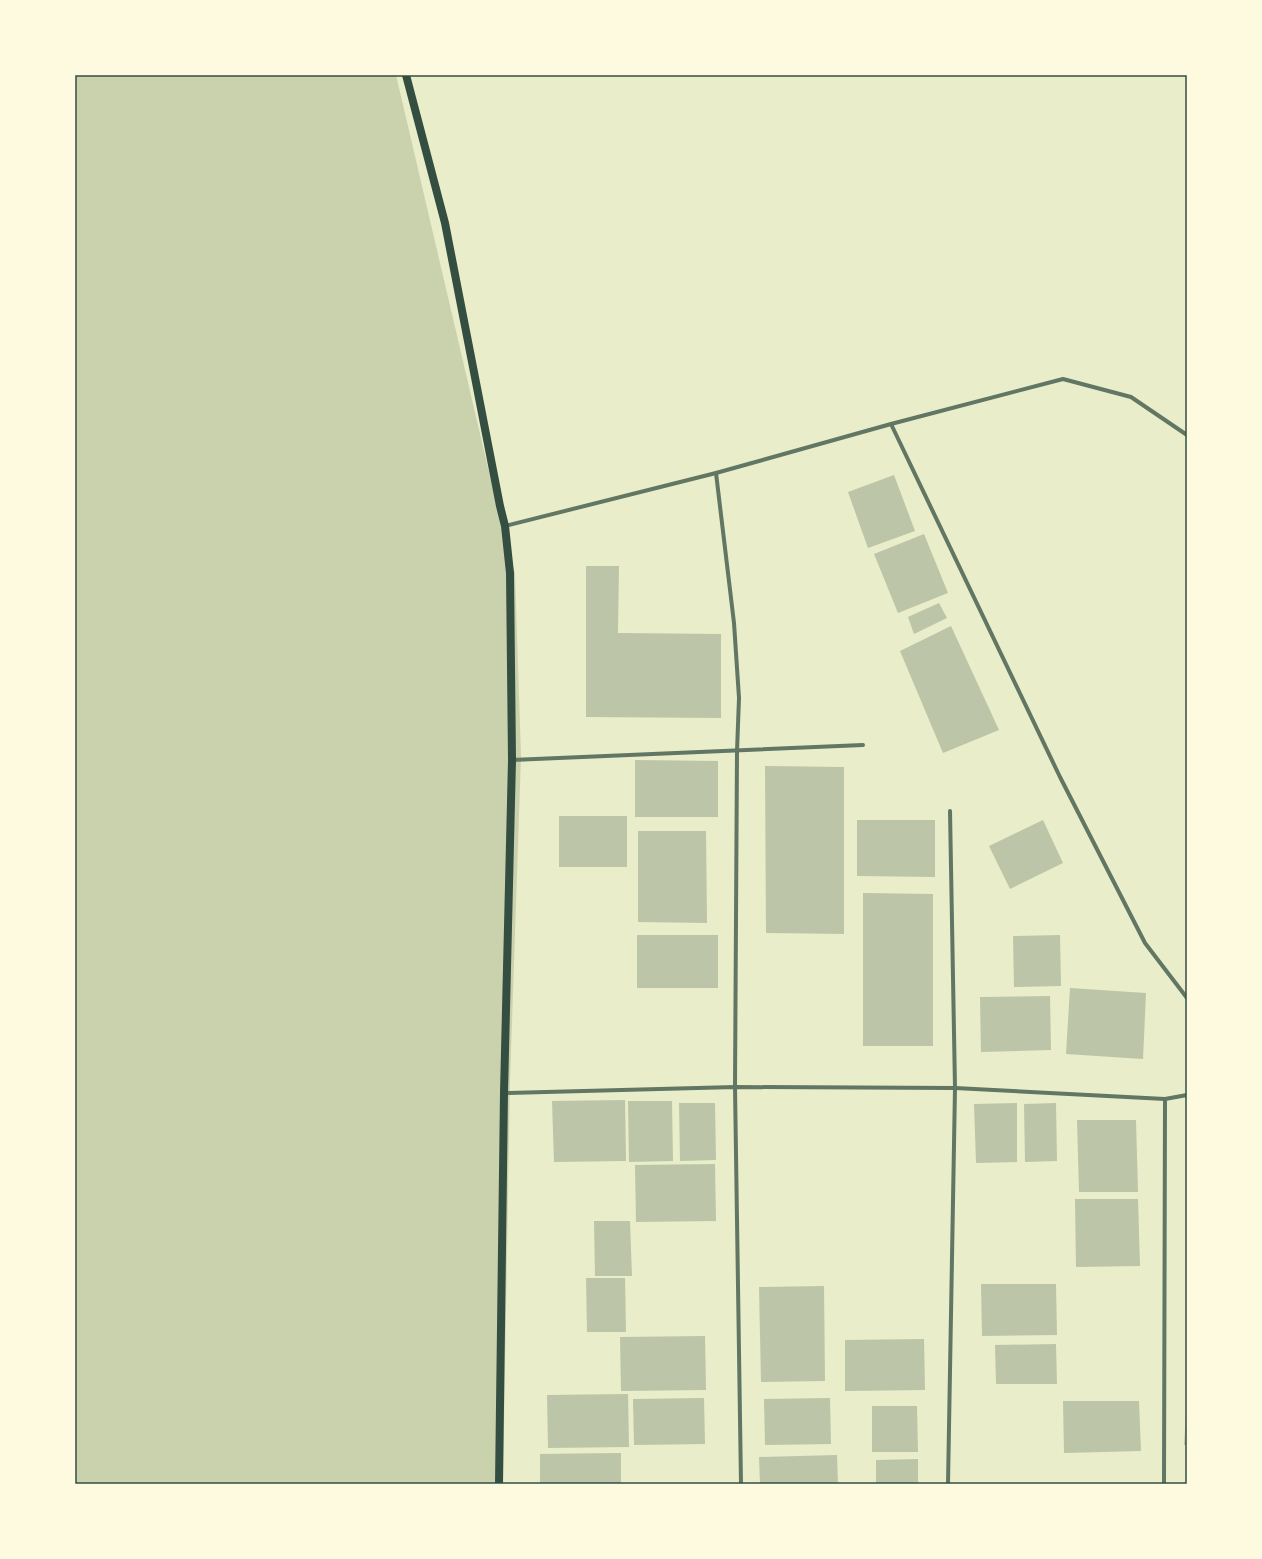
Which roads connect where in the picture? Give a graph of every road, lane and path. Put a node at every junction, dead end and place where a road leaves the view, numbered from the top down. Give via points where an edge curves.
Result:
1 (406, 75) edge
2 (891, 424) junction
3 (1187, 435) edge
4 (716, 472) junction
5 (506, 526) junction
6 (863, 745) dead end
7 (737, 752) junction
8 (512, 760) junction
9 (950, 811) dead end
10 (1187, 998) edge
11 (735, 1087) junction
12 (955, 1088) junction
13 (504, 1093) junction
14 (1187, 1095) edge
15 (1165, 1099) junction
16 (499, 1484) edge
17 (740, 1484) edge
18 (948, 1484) edge
19 (1164, 1484) edge

1 - 5 main road via 445,223
2 - 3 street via 1063,379 1131,397
2 - 4 street
2 - 10 street via 1060,777 1145,943
4 - 5 street
4 - 7 street via 734,624 739,698
5 - 8 main road via 510,573
6 - 7 street
7 - 8 street
7 - 11 street
8 - 13 main road
9 - 12 street
11 - 12 street
11 - 13 street
11 - 17 street
12 - 15 street
12 - 18 street
13 - 16 main road
14 - 15 street
15 - 19 street

